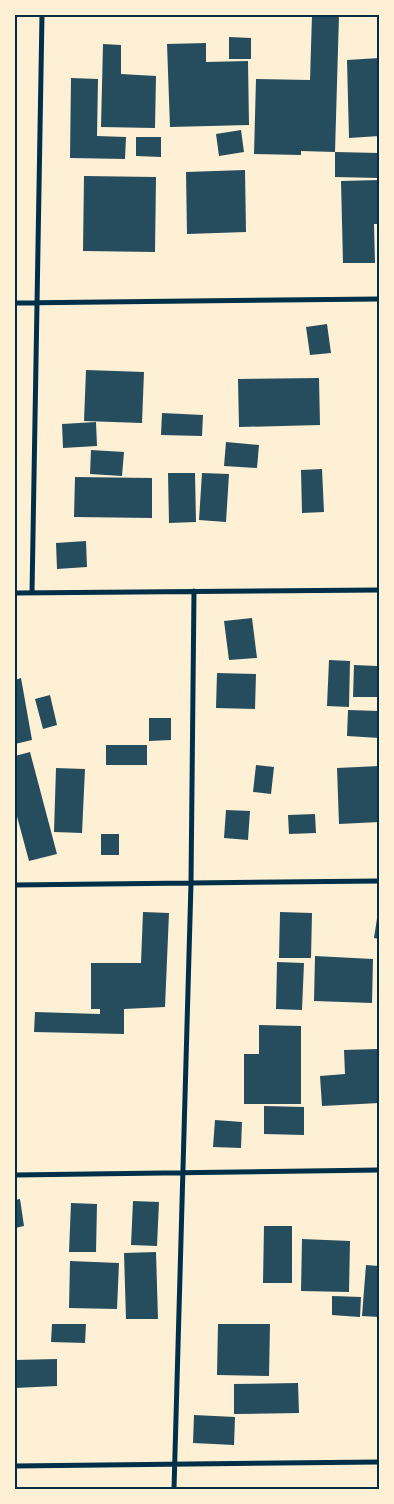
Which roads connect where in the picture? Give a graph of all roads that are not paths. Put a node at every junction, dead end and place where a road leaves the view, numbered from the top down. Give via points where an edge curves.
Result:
1 (42, 15) edge
2 (379, 299) edge
3 (15, 303) edge
4 (39, 303) junction
5 (379, 590) edge
6 (194, 591) junction
7 (15, 593) edge
8 (32, 593) junction
9 (379, 881) edge
10 (190, 884) junction
11 (15, 885) edge
12 (379, 1170) edge
13 (184, 1172) junction
14 (15, 1175) edge
15 (379, 1462) edge
16 (175, 1464) junction
17 (15, 1466) edge
18 (174, 1489) edge

1 - 4 street
2 - 4 street
3 - 4 street
4 - 8 street
5 - 6 street
6 - 8 street
6 - 10 street
7 - 8 street
9 - 10 street
10 - 11 street
10 - 13 street
12 - 13 street
13 - 14 street
13 - 16 street
15 - 16 street
16 - 17 street
16 - 18 street

